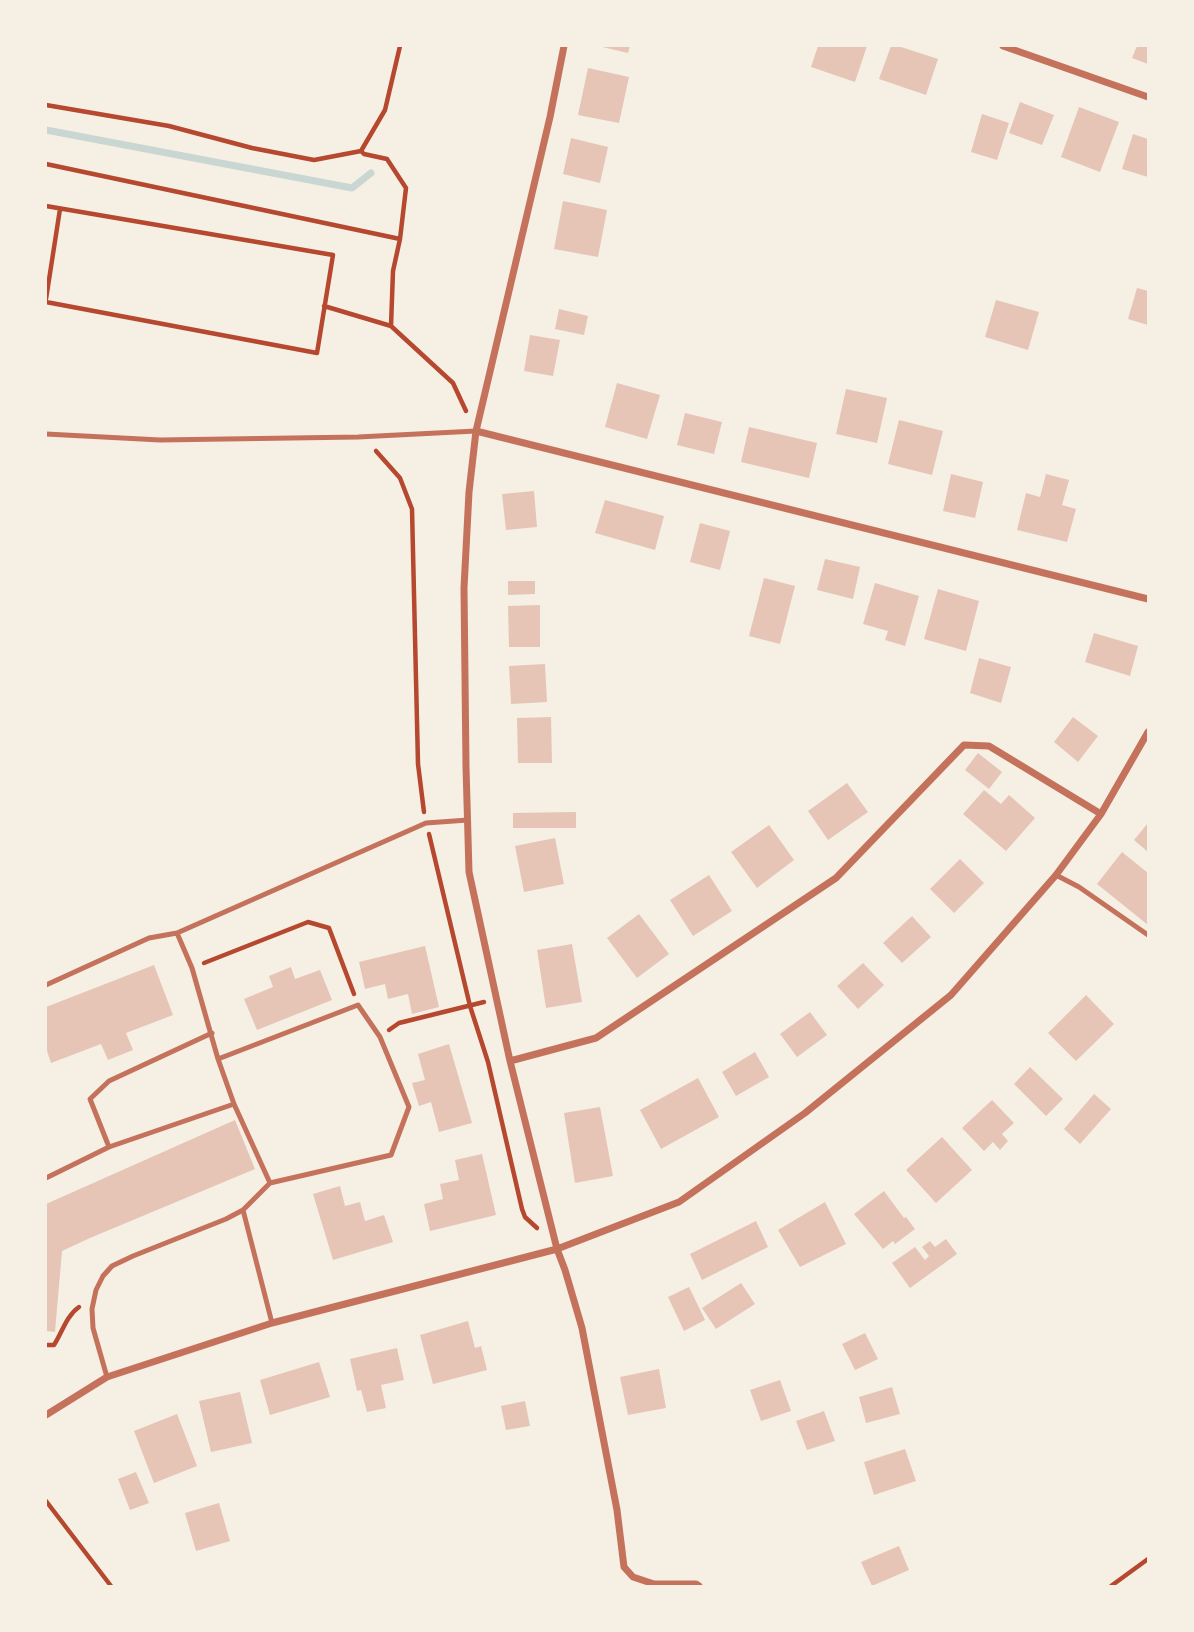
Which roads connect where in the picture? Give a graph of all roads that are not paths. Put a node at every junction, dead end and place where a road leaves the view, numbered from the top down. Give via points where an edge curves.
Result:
1 (564, 46) edge
2 (1003, 46) edge
3 (1149, 97) edge
4 (476, 431) junction
5 (46, 435) edge
6 (1149, 599) edge
7 (1149, 732) edge
8 (1101, 814) junction
9 (468, 820) junction
10 (1056, 875) junction
11 (177, 933) junction
12 (1149, 935) edge
13 (46, 985) edge
14 (212, 1033) junction
15 (218, 1059) junction
16 (510, 1061) junction
17 (234, 1104) junction
18 (109, 1147) junction
19 (46, 1178) edge
20 (270, 1183) junction
21 (243, 1210) junction
22 (557, 1249) junction
23 (272, 1324) junction
24 (107, 1377) junction
25 (46, 1415) edge
26 (699, 1587) edge

1 - 4 street
2 - 3 street
4 - 5 lane via 160,440
4 - 6 street
4 - 9 street via 464,588
7 - 8 street
8 - 10 street
8 - 16 street via 989,746 964,746 836,878 596,1038
9 - 11 lane via 426,823
9 - 16 street via 469,872
10 - 12 lane
10 - 22 street via 951,995 805,1113 679,1202
11 - 13 lane via 149,938
11 - 14 lane
14 - 15 lane
14 - 18 lane via 109,1081 90,1099
15 - 17 lane
15 - 20 lane via 358,1005 380,1037 409,1107 391,1155
16 - 22 street
17 - 18 lane
17 - 20 lane
18 - 19 lane
20 - 21 lane
21 - 23 lane
21 - 24 lane via 133,1256 103,1276 93,1305 93,1328
22 - 23 street
22 - 26 street via 582,1328 624,1567 633,1577 654,1584
23 - 24 street
24 - 25 street

